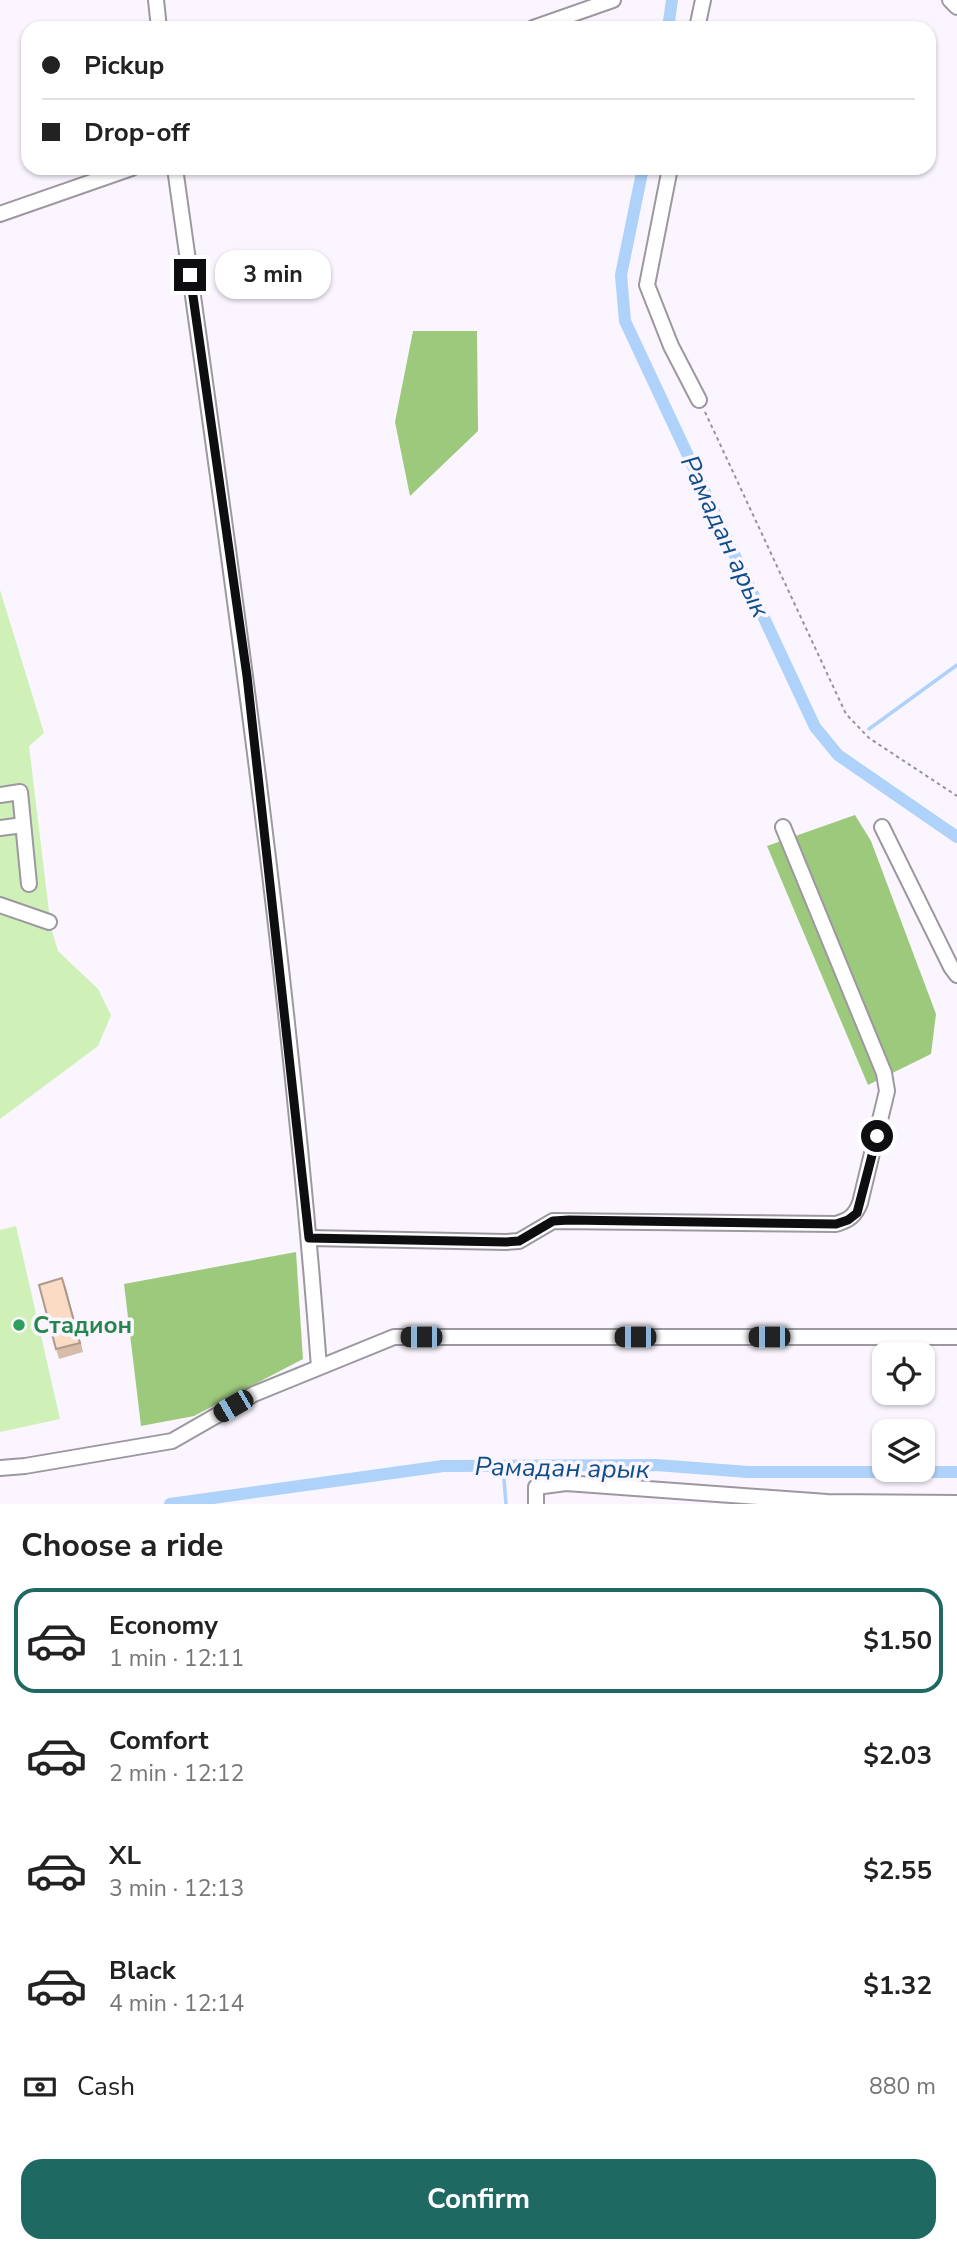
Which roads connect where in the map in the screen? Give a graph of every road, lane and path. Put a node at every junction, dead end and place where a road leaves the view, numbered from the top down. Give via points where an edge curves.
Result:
1 (156, 0) edge
2 (613, 0) edge
3 (703, 0) edge
4 (950, 0) edge
5 (957, 7) edge
6 (158, 21) edge
7 (553, 21) edge
8 (698, 21) edge
9 (112, 175) edge
10 (176, 175) edge
11 (669, 175) edge
12 (0, 214) edge
13 (699, 400) joint
14 (0, 794) edge
15 (957, 796) edge
16 (23, 825) junction
17 (783, 827) dead end
18 (882, 827) dead end
19 (0, 828) edge
20 (29, 884) dead end
21 (0, 905) edge
22 (49, 922) dead end
23 (957, 975) edge
24 (309, 1238) junction
25 (957, 1337) edge
26 (319, 1367) junction
27 (0, 1468) edge
28 (682, 1498) edge
29 (957, 1503) edge
30 (536, 1504) edge

1 - 6 street
2 - 7 street
3 - 8 street
4 - 5 street
9 - 12 street
10 - 24 street via 247,676
11 - 13 street via 647,285
13 - 15 path via 846,714 869,738
14 - 16 street via 20,792
16 - 19 street
16 - 20 street
17 - 24 street via 884,1073 883,1114 857,1213 836,1224 553,1221 519,1241 506,1242
18 - 23 street
21 - 22 street
24 - 26 street
25 - 26 street via 394,1337
26 - 27 street via 254,1394 172,1441
28 - 29 street
28 - 30 street via 566,1483 536,1487

